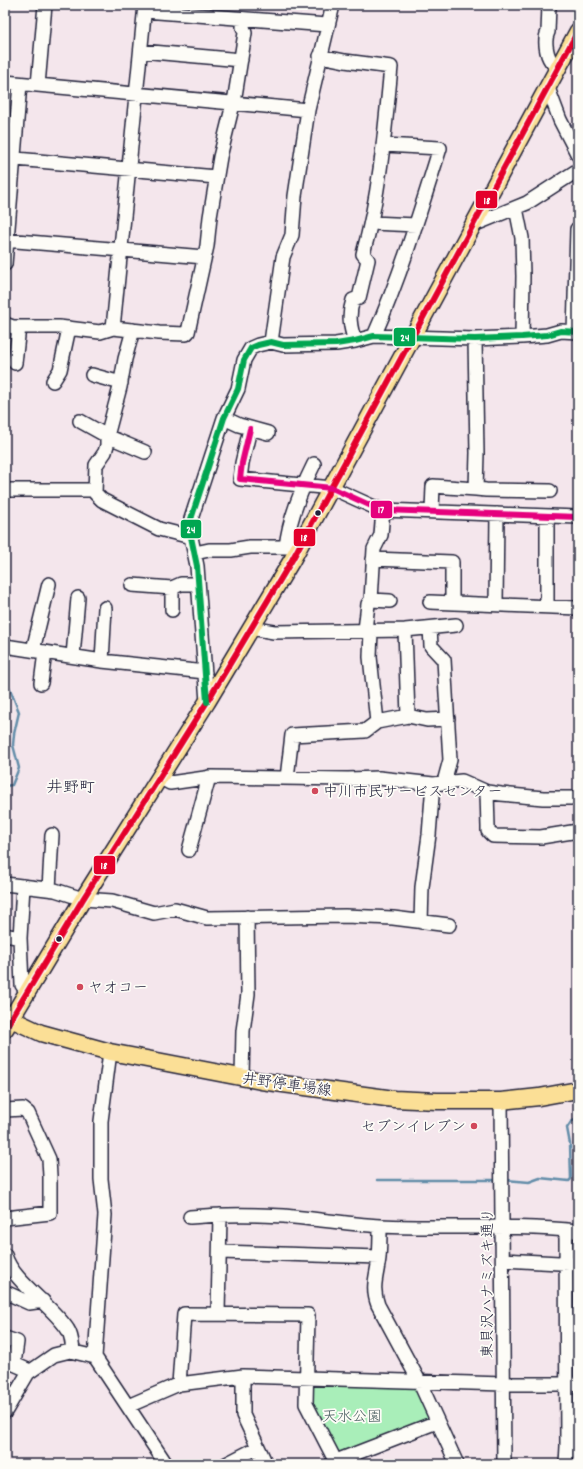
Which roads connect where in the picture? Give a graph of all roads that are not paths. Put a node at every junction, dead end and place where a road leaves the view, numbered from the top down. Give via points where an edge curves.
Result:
1 (45, 5) edge
2 (333, 5) edge
3 (549, 5) edge
4 (145, 8) edge
5 (244, 19) junction
6 (327, 25) junction
7 (578, 31) edge
8 (141, 51) junction
9 (573, 53) edge
10 (320, 56) junction
11 (241, 60) junction
12 (558, 68) junction
13 (5, 82) edge
14 (20, 84) junction
15 (38, 85) junction
16 (548, 88) junction
17 (136, 94) junction
18 (234, 103) junction
19 (308, 110) junction
20 (384, 145) junction
21 (578, 155) edge
22 (9, 159) edge
23 (129, 169) junction
24 (578, 170) edge
25 (216, 177) junction
26 (516, 208) junction
27 (372, 223) junction
28 (416, 224) junction
29 (473, 224) junction
30 (577, 229) dead end
31 (6, 240) edge
32 (121, 250) junction
33 (204, 257) junction
34 (5, 264) edge
35 (5, 324) edge
36 (19, 327) junction
37 (69, 328) junction
38 (113, 328) junction
39 (133, 330) junction
40 (576, 332) edge
41 (374, 336) junction
42 (413, 336) junction
43 (522, 337) junction
44 (476, 339) junction
45 (355, 341) junction
46 (271, 342) junction
47 (15, 363) dead end
48 (92, 375) dead end
49 (53, 381) dead end
50 (121, 383) junction
51 (224, 418) junction
52 (80, 421) dead end
53 (250, 429) junction
54 (268, 433) dead end
55 (107, 436) junction
56 (145, 452) dead end
57 (314, 464) dead end
58 (304, 486) junction
59 (332, 488) junction
60 (476, 489) junction
61 (5, 490) edge
62 (94, 490) junction
63 (550, 491) dead end
64 (383, 510) junction
65 (432, 511) junction
66 (497, 514) junction
67 (547, 516) junction
68 (578, 517) edge
69 (288, 535) junction
70 (191, 537) junction
71 (304, 539) junction
72 (195, 553) junction
73 (373, 559) junction
74 (49, 584) dead end
75 (198, 584) junction
76 (132, 585) dead end
77 (172, 588) junction
78 (78, 598) dead end
79 (371, 600) junction
80 (390, 601) dead end
81 (430, 602) dead end
82 (452, 603) junction
83 (496, 604) junction
84 (547, 606) junction
85 (105, 608) dead end
86 (578, 608) edge
87 (172, 610) dead end
88 (456, 625) dead end
89 (251, 628) junction
90 (430, 628) junction
91 (368, 630) junction
92 (405, 630) junction
93 (5, 646) edge
94 (39, 651) junction
95 (73, 656) junction
96 (102, 661) junction
97 (205, 672) junction
98 (41, 683) dead end
99 (207, 702) junction
100 (408, 716) junction
101 (448, 719) junction
102 (377, 722) junction
103 (159, 778) junction
104 (209, 778) junction
105 (287, 778) junction
106 (438, 783) junction
107 (487, 792) junction
108 (578, 798) edge
109 (578, 831) edge
110 (52, 835) dead end
111 (189, 850) dead end
112 (5, 884) edge
113 (23, 886) junction
114 (49, 889) junction
115 (83, 899) junction
116 (247, 917) junction
117 (421, 922) junction
118 (449, 925) dead end
119 (5, 935) edge
120 (20, 938) junction
121 (28, 993) junction
122 (7, 1020) edge
123 (110, 1052) junction
124 (242, 1077) junction
125 (578, 1090) edge
126 (501, 1101) junction
127 (5, 1110) edge
128 (220, 1215) junction
129 (190, 1217) dead end
130 (5, 1218) edge
131 (380, 1226) junction
132 (503, 1226) junction
133 (572, 1230) edge
134 (220, 1252) junction
135 (5, 1255) edge
136 (379, 1257) junction
137 (503, 1260) junction
138 (572, 1264) edge
139 (5, 1292) edge
140 (42, 1301) junction
141 (218, 1314) junction
142 (572, 1327) edge
143 (5, 1338) edge
144 (73, 1351) junction
145 (95, 1357) junction
146 (30, 1371) junction
147 (243, 1376) junction
148 (306, 1377) junction
149 (419, 1382) junction
150 (179, 1384) junction
151 (504, 1384) junction
152 (573, 1384) edge
153 (128, 1406) junction
154 (5, 1412) edge
155 (437, 1422) junction
156 (573, 1446) edge
157 (257, 1448) junction
158 (336, 1462) edge
159 (166, 1464) edge
160 (226, 1464) edge
161 (266, 1464) edge
162 (457, 1464) edge
163 (504, 1464) edge
164 (566, 1464) edge

1 - 15 street
2 - 6 street
3 - 12 street via 547,51 551,61
4 - 5 street
4 - 8 street
5 - 6 street
5 - 11 street via 245,34
6 - 10 street
7 - 9 main road
8 - 11 street
8 - 17 street
9 - 12 main road
10 - 19 street
10 - 20 street via 390,67
11 - 18 street
12 - 16 main road
13 - 14 street
14 - 15 street
14 - 22 street
15 - 17 street
16 - 21 street via 560,120
16 - 29 main road
17 - 18 street
17 - 23 street
18 - 19 street
18 - 25 street
19 - 46 street via 292,235 283,258
20 - 27 street
20 - 28 street via 440,148
22 - 23 street
22 - 31 street
23 - 25 street
23 - 32 street
24 - 26 street via 527,204
25 - 33 street
26 - 29 street
26 - 43 street via 522,238 524,276
27 - 28 street
27 - 45 street via 362,254 368,260 359,298 353,300 350,310 350,325
28 - 41 street
29 - 42 main road
30 - 40 street
31 - 32 street
31 - 34 street
32 - 33 street
32 - 38 street
33 - 39 street via 188,332 186,334
35 - 36 street
36 - 37 street
36 - 47 street
37 - 38 street via 100,332
37 - 49 street via 60,370
38 - 39 street
39 - 50 street
40 - 43 street via 561,331
41 - 42 street
41 - 45 street
42 - 44 street
42 - 59 main road
43 - 44 street
44 - 60 street
45 - 46 street via 283,345
46 - 51 street via 251,348 246,354 238,389
48 - 50 street
50 - 55 street
51 - 53 street
51 - 70 street via 191,519
52 - 55 street
53 - 54 street
53 - 58 street via 240,479
55 - 56 street
55 - 62 street via 104,452 96,465
57 - 58 street
58 - 59 street
58 - 69 street
59 - 64 street
59 - 71 main road
60 - 63 street
60 - 65 street via 433,486
61 - 62 street
62 - 70 street via 102,500 159,529
64 - 65 street
64 - 73 street via 381,535 374,549
65 - 66 street
66 - 67 street
66 - 83 street
67 - 68 street
67 - 84 street
69 - 71 street
69 - 72 street via 286,547 250,547
70 - 72 street
71 - 89 main road
72 - 75 street
73 - 79 street
73 - 82 street via 452,562
74 - 94 street
75 - 77 street via 181,584
75 - 97 street
76 - 77 street
77 - 87 street
78 - 95 street
79 - 80 street
79 - 91 street via 368,604
81 - 82 street
82 - 83 street
83 - 84 street
84 - 86 street
85 - 96 street
88 - 90 street
89 - 91 street via 274,632
89 - 99 main road
90 - 92 street
90 - 101 street via 431,646 444,660
91 - 92 street
91 - 102 street
92 - 100 street
93 - 94 street
94 - 95 street
94 - 98 street
95 - 96 street
96 - 97 street
97 - 99 street
99 - 103 main road
100 - 101 street via 427,720
100 - 102 street
101 - 106 street via 450,760
102 - 105 street via 365,730 292,735
103 - 104 street via 170,783
103 - 115 main road
104 - 105 street
104 - 111 street
105 - 106 street via 379,778
106 - 107 street via 462,781
106 - 117 street via 422,886
107 - 108 street via 543,798
107 - 109 street via 488,831 493,836 541,837
110 - 114 street
112 - 113 street
113 - 114 street
113 - 120 street
114 - 115 street
115 - 116 street via 112,901 154,913 175,909 207,918
115 - 121 main road
116 - 117 street via 345,916
116 - 124 street via 248,994 243,1031
117 - 118 street
119 - 120 street
120 - 121 street via 22,985
121 - 122 main road
122 - 123 main road, 井野停車場線 via 41,1033
123 - 124 main road, 井野停車場線
123 - 145 street via 101,1121 101,1179 105,1215
124 - 126 main road, 井野停車場線 via 394,1099
125 - 126 main road, 井野停車場線
126 - 132 street, 東貝沢ハナミズキ通り
127 - 130 street via 23,1110 28,1113 49,1159 50,1213
128 - 129 street
128 - 131 street via 282,1216
128 - 134 street
131 - 132 street
131 - 136 street
132 - 133 street
132 - 137 street, 東貝沢ハナミズキ通り
133 - 138 street
134 - 136 street
134 - 141 street
135 - 140 street via 12,1270
136 - 149 street via 375,1297
137 - 138 street
137 - 151 street, 東貝沢ハナミズキ通り
138 - 142 street
139 - 140 street via 29,1303
140 - 144 street via 69,1331
141 - 148 street via 308,1315
141 - 150 street via 184,1314
142 - 152 street
143 - 146 street via 17,1342 14,1364
144 - 145 street
144 - 146 street via 54,1355
145 - 153 street
146 - 154 street
147 - 148 street
147 - 150 street
147 - 157 street via 243,1416
148 - 149 street
148 - 158 street via 306,1404
149 - 151 street
149 - 155 street
150 - 153 street
151 - 152 street
151 - 163 street, 東貝沢ハナミズキ通り
152 - 156 street
153 - 159 street
155 - 158 street
155 - 162 street
156 - 164 street
157 - 160 street
157 - 161 street

